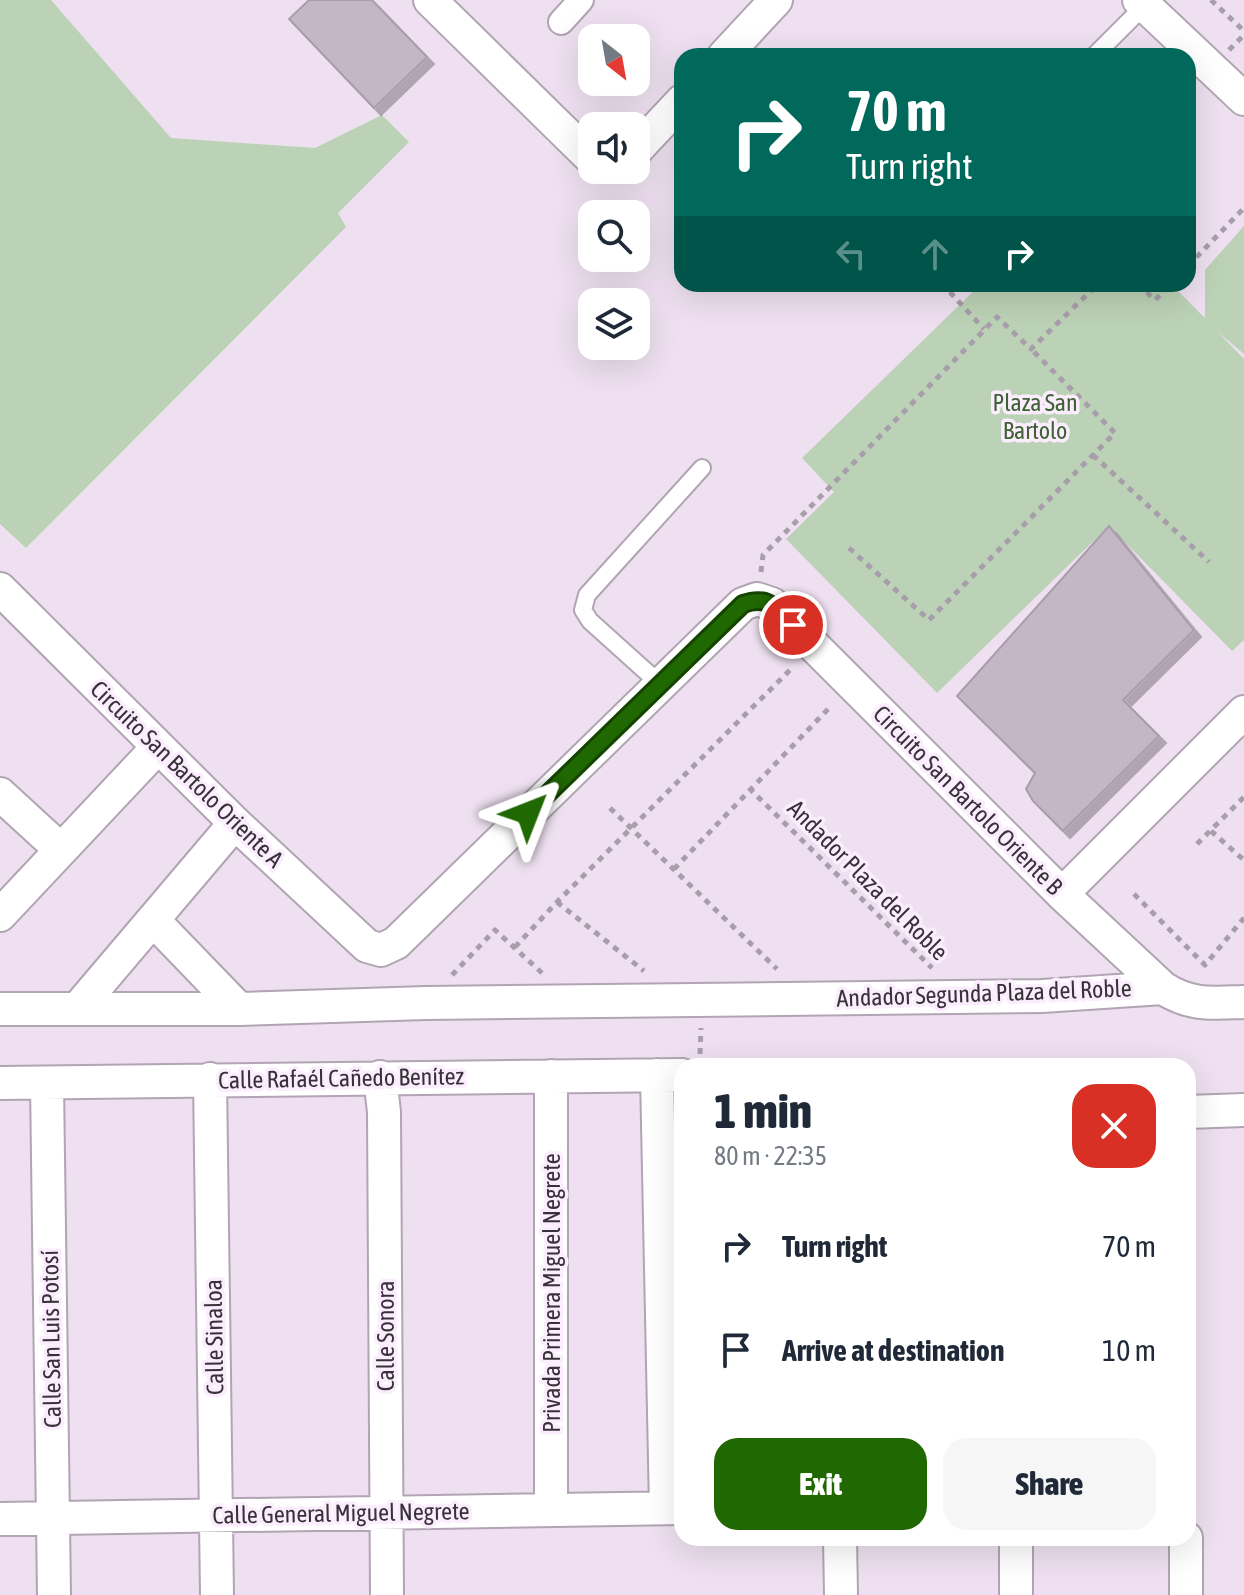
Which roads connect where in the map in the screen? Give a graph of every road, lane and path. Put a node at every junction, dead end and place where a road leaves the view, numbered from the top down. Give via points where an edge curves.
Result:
1 (430, 0) edge
2 (581, 0) edge
3 (776, 0) edge
4 (1211, 0) edge
5 (1142, 3) edge
6 (561, 22) dead end
7 (1244, 31) edge
8 (731, 48) edge
9 (1101, 48) edge
10 (1190, 48) edge
11 (1196, 54) edge
12 (1244, 99) edge
13 (674, 110) edge
14 (650, 135) edge
15 (578, 145) edge
16 (1244, 208) edge
17 (1196, 258) edge
18 (950, 292) edge
19 (1090, 292) edge
20 (1146, 292) edge
21 (1163, 292) edge
22 (984, 329) junction
23 (1031, 349) junction
24 (1093, 455) junction
25 (702, 468) dead end
26 (849, 548) dead end
27 (1209, 562) dead end
28 (3, 598) edge
29 (757, 599) junction
30 (813, 646) junction
31 (660, 684) junction
32 (853, 685) junction
33 (1244, 712) edge
34 (158, 747) junction
35 (749, 788) junction
36 (0, 794) edge
37 (1244, 797) edge
38 (610, 808) dead end
39 (235, 823) junction
40 (631, 827) junction
41 (1211, 831) junction
42 (1197, 844) dead end
43 (61, 850) junction
44 (1244, 860) edge
45 (674, 869) junction
46 (1062, 894) junction
47 (1134, 894) dead end
48 (557, 902) junction
49 (0, 915) edge
50 (1244, 918) edge
51 (153, 920) junction
52 (515, 947) junction
53 (1172, 994) junction
54 (961, 997) junction
55 (806, 998) junction
56 (691, 999) junction
57 (572, 1001) junction
58 (1244, 1002) edge
59 (426, 1003) junction
60 (78, 1008) junction
61 (0, 1009) edge
62 (239, 1009) junction
63 (698, 1058) edge
64 (670, 1075) edge
65 (551, 1076) junction
66 (380, 1077) junction
67 (210, 1079) junction
68 (0, 1083) edge
69 (47, 1084) junction
70 (1244, 1110) edge
71 (1196, 1112) edge
72 (674, 1508) edge
73 (551, 1510) junction
74 (386, 1512) junction
75 (216, 1514) junction
76 (0, 1519) edge
77 (53, 1520) junction
78 (840, 1546) edge
79 (1016, 1546) edge
80 (1186, 1546) edge
81 (54, 1595) edge
82 (217, 1595) edge
83 (387, 1595) edge
84 (841, 1595) edge
85 (1016, 1595) edge
86 (1186, 1595) edge

1 - 15 street
2 - 6 street
3 - 8 street
4 - 7 path
5 - 9 lane
5 - 10 street
11 - 12 street
13 - 14 street
16 - 17 path
18 - 22 path
19 - 23 path
20 - 21 path via 1155,300
22 - 23 path via 997,317
22 - 29 path via 763,555
23 - 24 path via 1115,433
24 - 26 path via 929,620
24 - 27 path
25 - 31 lane via 587,595 583,610
28 - 34 street, Circuito San Bartolo Oriente A
29 - 30 street, Circuito San Bartolo Oriente B via 772,604
29 - 31 street via 743,604
30 - 32 street, Circuito San Bartolo Oriente B
30 - 40 path
31 - 39 street, Circuito San Bartolo Oriente A via 396,943 381,950 367,946
32 - 35 path
32 - 46 street, Circuito San Bartolo Oriente B
33 - 46 street
34 - 39 street, Circuito San Bartolo Oriente A
34 - 43 street
35 - 45 path
35 - 54 path, Andador Plaza del Roble
36 - 43 street
37 - 41 path
38 - 40 path
39 - 51 street
40 - 45 path
40 - 48 path
41 - 42 path
41 - 44 path
43 - 49 street
45 - 55 path
46 - 53 street, Circuito San Bartolo Oriente B
47 - 50 path via 1205,965
48 - 52 path
48 - 56 path
51 - 60 street
51 - 62 street
52 - 57 path
52 - 59 path via 495,930
53 - 54 street, Andador Segunda Plaza del Roble
53 - 58 street, Andador Segunda Plaza del Roble via 1203,1003
54 - 55 street, Andador Segunda Plaza del Roble
55 - 56 street, Andador Segunda Plaza del Roble
56 - 57 street, Andador Segunda Plaza del Roble
56 - 63 path
57 - 59 street, Andador Segunda Plaza del Roble
59 - 62 street, Andador Segunda Plaza del Roble
60 - 61 street, Andador Segunda Plaza del Roble
60 - 62 street, Andador Segunda Plaza del Roble
64 - 65 street, Calle Rafaél Cañedo Benítez
64 - 72 street
65 - 66 street, Calle Rafaél Cañedo Benítez
65 - 73 street, Privada Primera Miguel Negrete
66 - 67 street, Calle Rafaél Cañedo Benítez
66 - 74 street, Calle Sonora
67 - 69 street, Calle Rafaél Cañedo Benítez
67 - 75 street, Calle Sinaloa
68 - 69 street, Calle Rafaél Cañedo Benítez
69 - 77 street, Calle San Luis Potosí
70 - 71 street
72 - 73 street, Calle General Miguel Negrete
73 - 74 street, Calle General Miguel Negrete
74 - 75 street, Calle General Miguel Negrete
74 - 83 street, Calle Sonora
75 - 77 street, Calle General Miguel Negrete
75 - 82 street, Calle Sinaloa
76 - 77 street, Calle General Miguel Negrete
77 - 81 street, Calle San Luis Potosí
78 - 84 street
79 - 85 street
80 - 86 street

